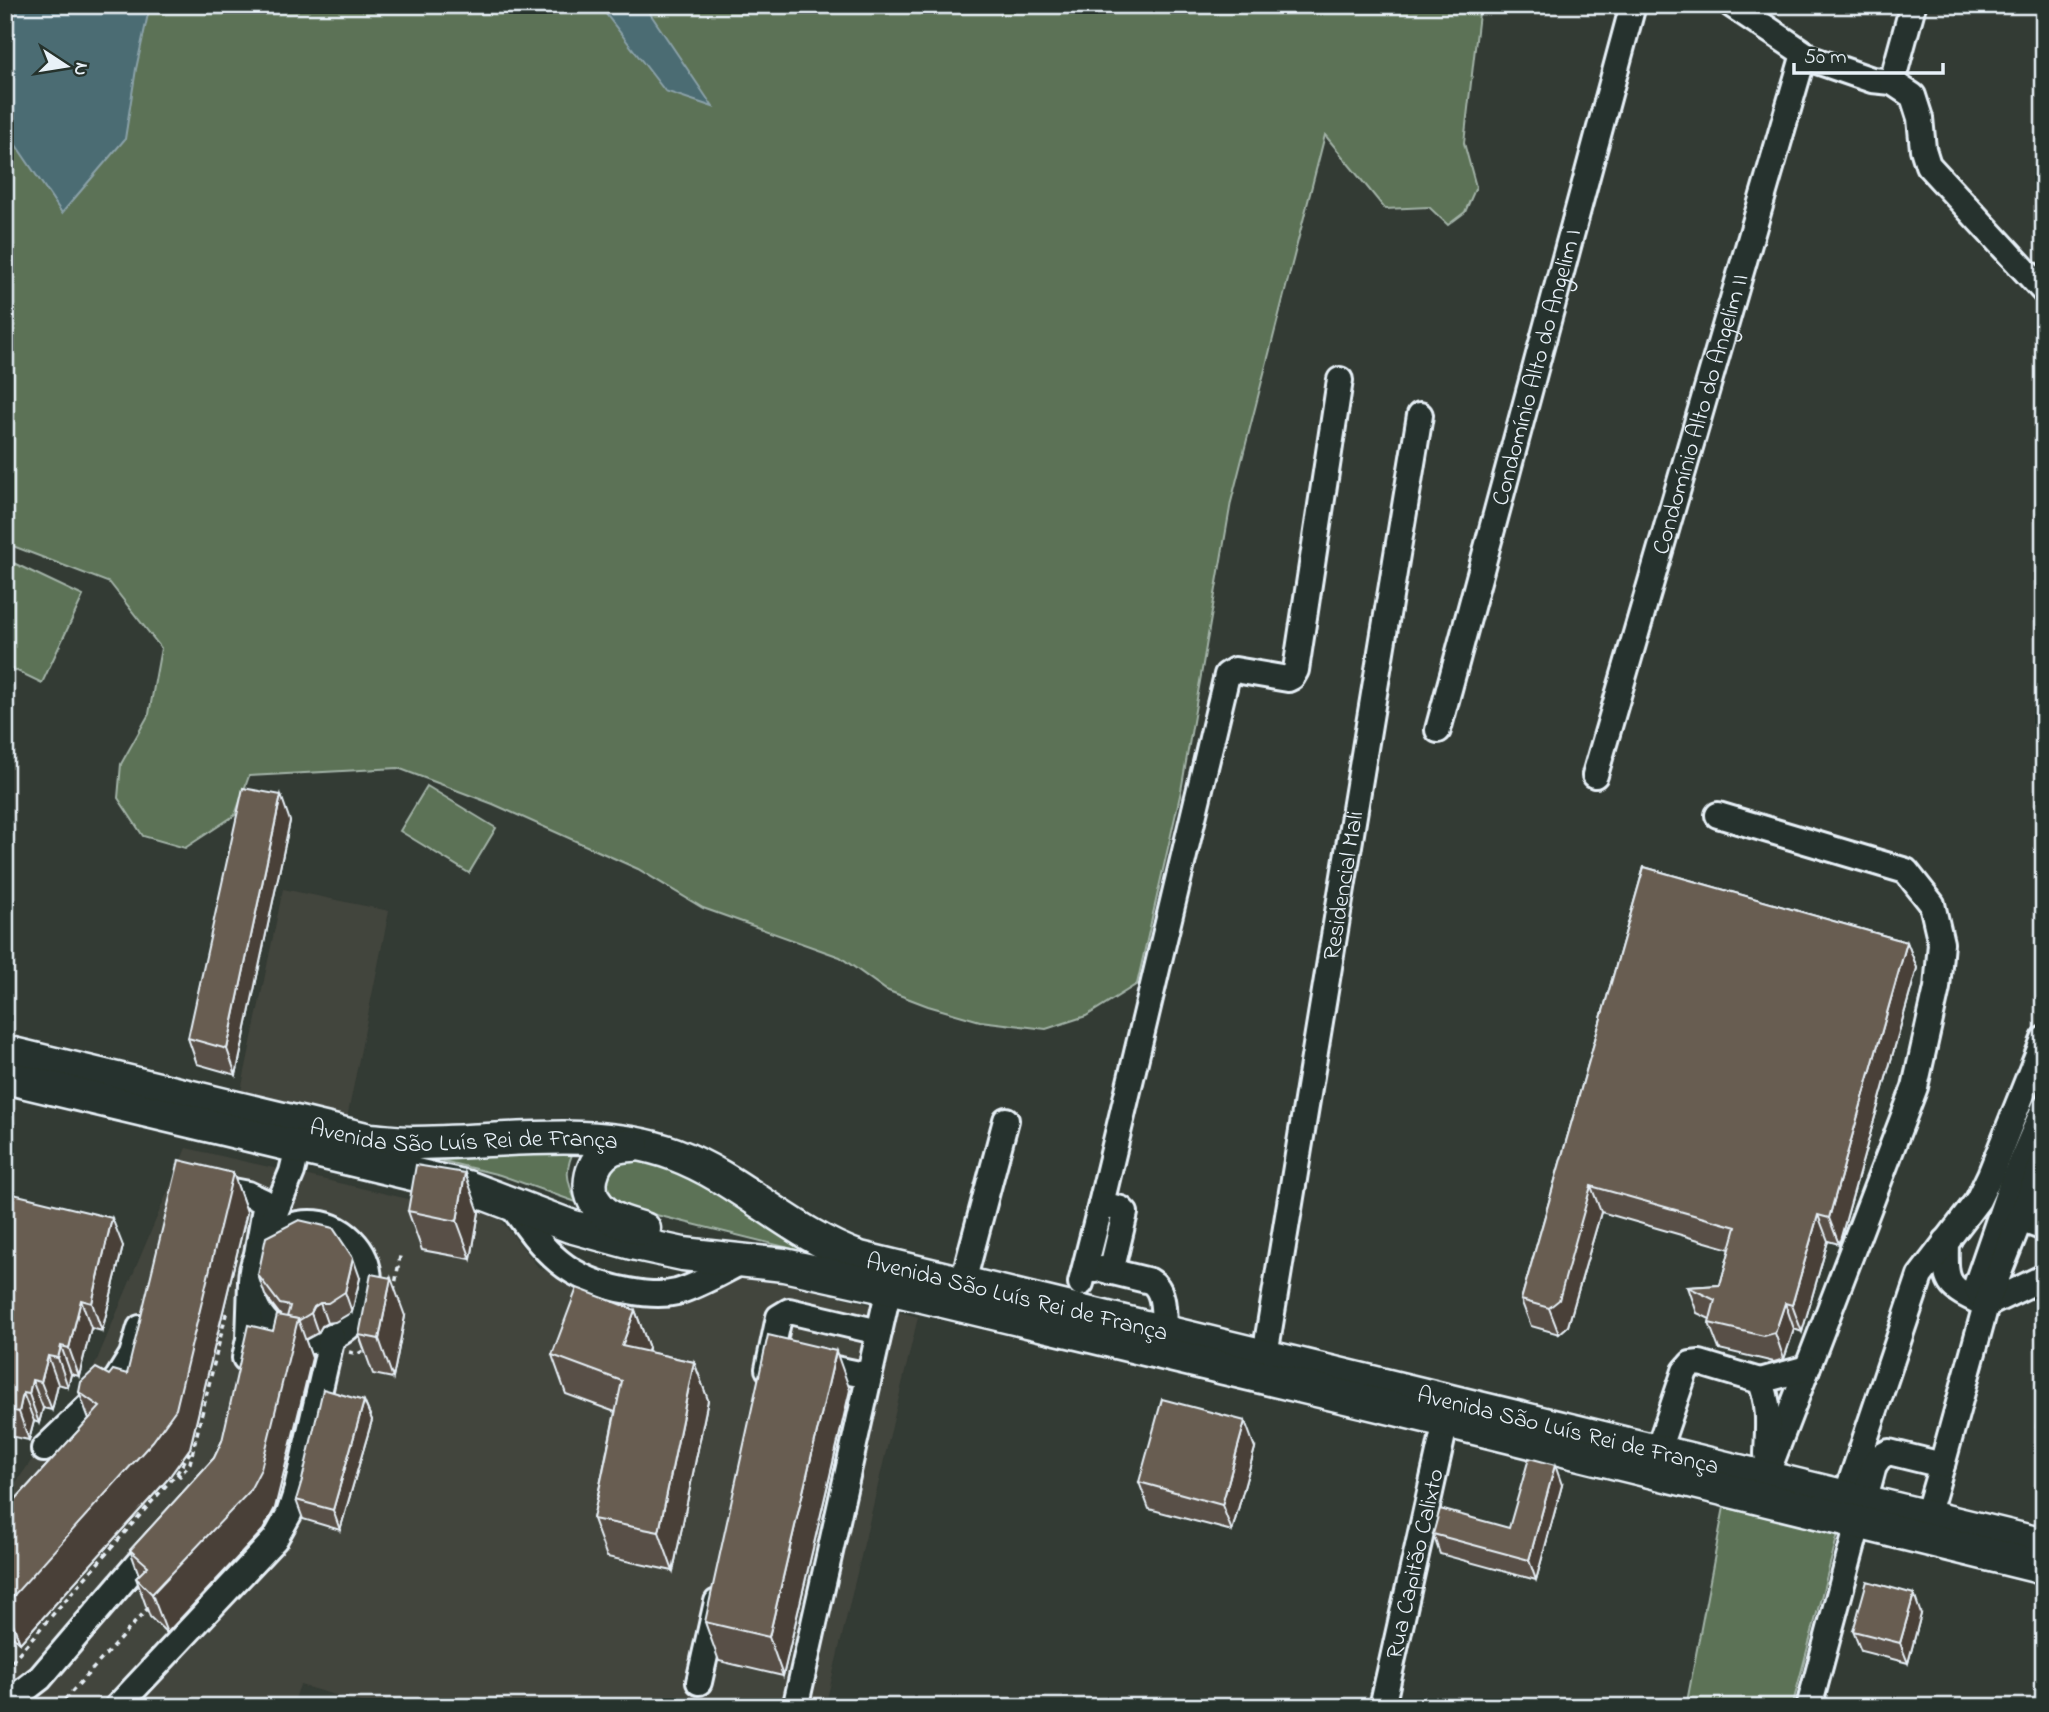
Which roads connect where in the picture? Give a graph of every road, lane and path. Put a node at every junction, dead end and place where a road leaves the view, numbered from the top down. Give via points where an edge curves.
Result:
1 (1633, 5) edge
2 (1732, 5) edge
3 (1913, 5) edge
4 (1804, 54) junction
5 (1892, 82) junction
6 (2044, 291) edge
7 (1340, 380) dead end
8 (1420, 415) dead end
9 (1438, 730) dead end
10 (1595, 775) dead end
11 (1718, 816) dead end
12 (2044, 1039) edge
13 (5, 1052) edge
14 (5, 1077) edge
15 (2044, 1108) edge
16 (1006, 1121) dead end
17 (637, 1144) junction
18 (298, 1147) junction
19 (2042, 1167) edge
20 (2011, 1185) junction
21 (181, 1188) edge
22 (509, 1202) junction
23 (1101, 1204) junction
24 (2020, 1219) junction
25 (2044, 1228) edge
26 (1946, 1241) junction
27 (402, 1257) dead end
28 (745, 1260) junction
29 (253, 1272) junction
30 (1111, 1272) junction
31 (2044, 1277) edge
32 (963, 1282) junction
33 (888, 1289) junction
34 (1074, 1295) junction
35 (393, 1297) edge
36 (147, 1303) edge
37 (228, 1305) dead end
38 (1986, 1305) junction
39 (1164, 1331) junction
40 (879, 1332) junction
41 (372, 1343) edge
42 (340, 1345) junction
43 (771, 1355) junction
44 (1265, 1355) junction
45 (1807, 1368) junction
46 (869, 1376) junction
47 (241, 1377) edge
48 (1760, 1381) junction
49 (762, 1396) edge
50 (1446, 1421) junction
51 (194, 1445) junction
52 (44, 1450) dead end
53 (1658, 1450) junction
54 (1942, 1465) junction
55 (177, 1473) junction
56 (1766, 1476) junction
57 (1856, 1506) junction
58 (1927, 1516) junction
59 (176, 1520) edge
60 (2044, 1545) edge
61 (2044, 1568) edge
62 (723, 1573) edge
63 (156, 1599) edge
64 (5, 1669) edge
65 (699, 1682) dead end
66 (15, 1702) edge
67 (796, 1704) dead end
68 (58, 1707) edge
69 (117, 1707) edge
70 (1382, 1707) edge
71 (1810, 1707) edge

1 - 9 street, Condomínio Alto do Angelim I
2 - 4 street
3 - 5 street
4 - 5 street via 1872,80
4 - 10 street, Condomínio Alto do Angelim II
5 - 6 street via 1913,96 1928,165
7 - 23 street via 1296,670 1287,678 1235,670 1227,676
8 - 44 street, Residencial Mali
11 - 45 street via 1906,871 1932,904 1941,943 1937,988 1915,1087
12 - 26 street via 1978,1200
13 - 17 main road, Avenida São Luís Rei de França via 370,1140 571,1138
14 - 18 main road, Avenida São Luís Rei de França
15 - 20 street
16 - 32 street
17 - 28 main road via 611,1149 597,1162 590,1190 600,1209 618,1221
17 - 32 main road, Avenida São Luís Rei de França via 672,1153 707,1170 842,1252
18 - 22 main road, Avenida São Luís Rei de França
18 - 29 street
19 - 24 street
20 - 26 street via 1976,1223
20 - 38 street via 1976,1286
21 - 29 street via 190,1183 263,1201
22 - 28 main road, Avenida São Luís Rei de França via 632,1243
22 - 28 street via 561,1265 617,1289 661,1295 678,1292
23 - 30 street via 1125,1213
23 - 34 street
24 - 25 street
24 - 38 street
26 - 38 street via 1950,1284
26 - 57 street via 1920,1276
27 - 35 path
28 - 33 main road, Avenida São Luís Rei de França
29 - 42 street via 252,1295 262,1318 281,1334
29 - 42 street via 270,1238 304,1223 329,1227 353,1242 369,1281 362,1309 344,1331
29 - 47 street via 249,1339
30 - 34 street via 1094,1270
30 - 39 street via 1156,1284
31 - 38 street
32 - 34 main road, Avenida São Luís Rei de França
33 - 40 street
33 - 50 main road, Avenida São Luís Rei de França
34 - 39 main road, Avenida São Luís Rei de França
36 - 52 street via 125,1368
37 - 51 path
38 - 54 street
39 - 44 main road, Avenida São Luís Rei de França
40 - 43 street via 789,1311 779,1317
40 - 46 street
41 - 42 path via 358,1354
42 - 69 street via 295,1496 275,1539
43 - 46 street
43 - 49 street
44 - 53 main road, Avenida São Luís Rei de França
45 - 48 street
45 - 56 street
46 - 67 street
48 - 53 street via 1691,1364
48 - 56 street via 1769,1412
50 - 57 main road, Avenida São Luís Rei de França
50 - 70 street, Rua Capitão Calixto
51 - 55 path
51 - 55 path via 190,1463 180,1476
53 - 56 main road, Avenida São Luís Rei de França
54 - 57 street via 1889,1452 1874,1465
54 - 58 street
55 - 64 path
56 - 57 main road, Avenida São Luís Rei de França
57 - 58 main road, Avenida São Luís Rei de França
57 - 61 main road, Avenida São Luís Rei de França
57 - 71 street
58 - 60 main road, Avenida São Luís Rei de França
59 - 66 street
62 - 65 street
63 - 68 path

